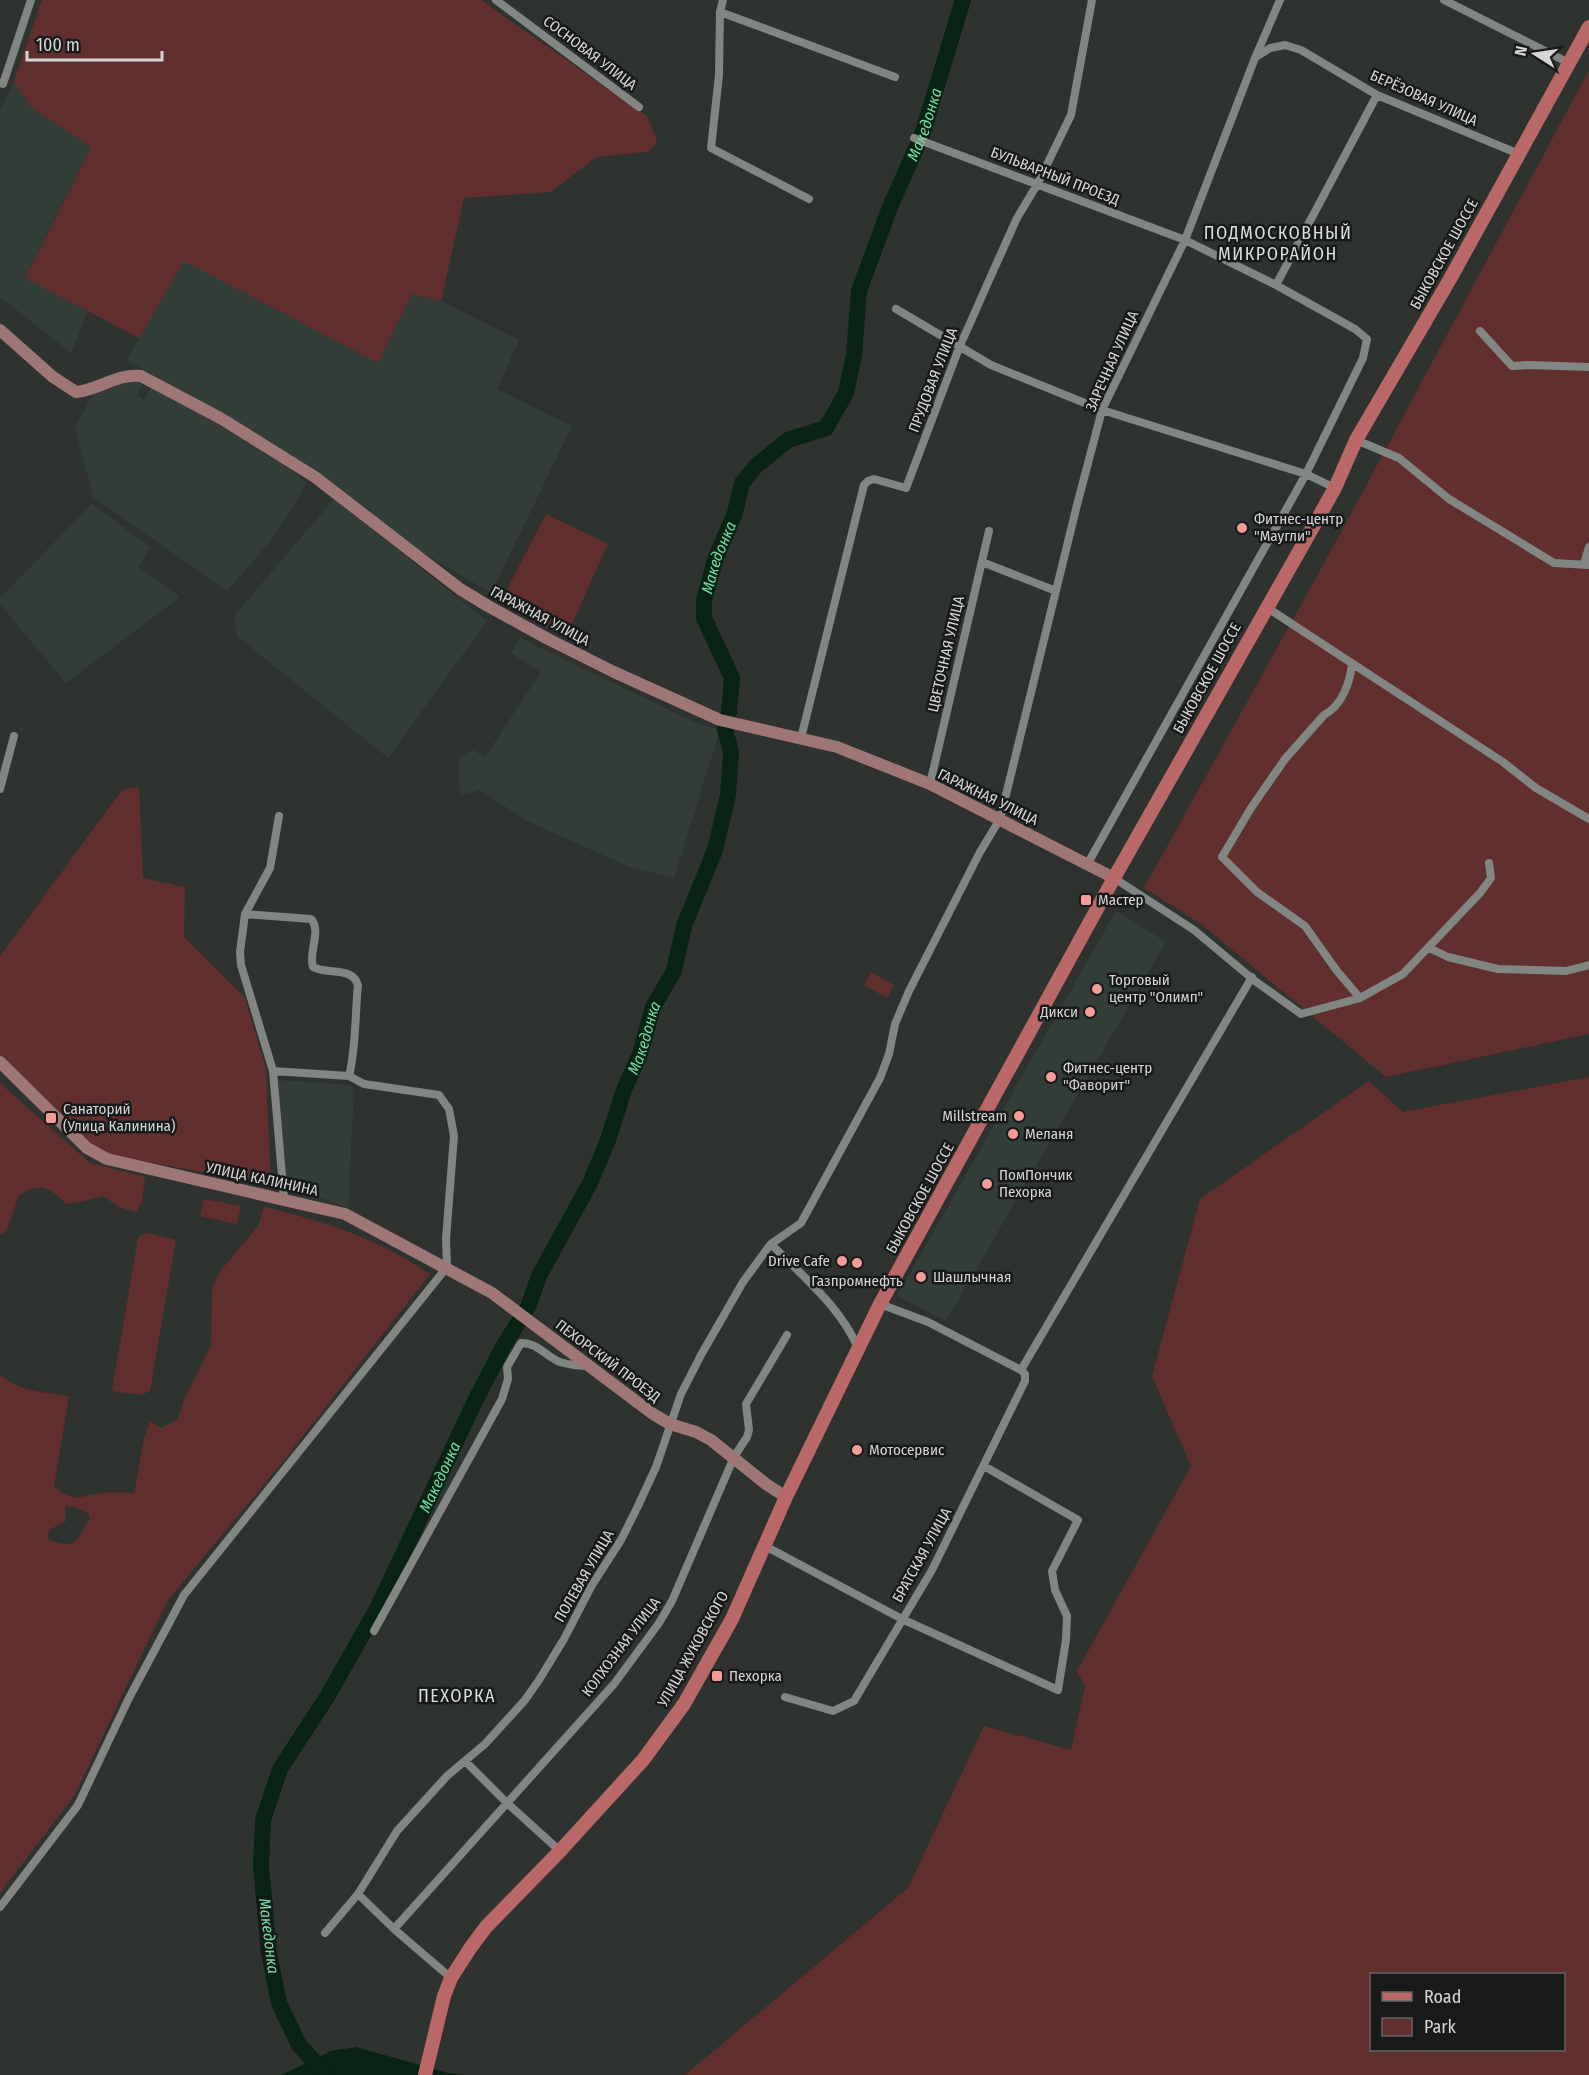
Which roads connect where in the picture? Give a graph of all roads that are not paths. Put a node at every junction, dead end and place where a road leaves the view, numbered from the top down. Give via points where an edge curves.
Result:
1 (31, 0) edge
2 (496, 0) edge
3 (723, 0) edge
4 (1092, 0) edge
5 (1280, 0) edge
6 (1444, 0) edge
7 (720, 12) junction
8 (1587, 38) edge
9 (1255, 58) junction
10 (1569, 63) junction
11 (895, 77) dead end
12 (1, 83) edge
13 (1377, 95) junction
14 (639, 106) dead end
15 (914, 138) dead end
16 (1519, 154) junction
17 (1038, 183) junction
18 (809, 199) dead end
19 (1185, 240) junction
20 (1276, 285) junction
21 (896, 309) dead end
22 (0, 330) edge
23 (1480, 331) dead end
24 (959, 348) junction
25 (1589, 367) edge
26 (1102, 410) junction
27 (1356, 440) junction
28 (1306, 474) junction
29 (1335, 488) junction
30 (989, 531) dead end
31 (1589, 547) edge
32 (982, 562) junction
33 (1586, 564) edge
34 (1056, 591) junction
35 (1266, 608) junction
36 (1352, 664) junction
37 (14, 736) dead end
38 (801, 738) junction
39 (930, 784) junction
40 (0, 789) edge
41 (279, 816) dead end
42 (1000, 819) junction
43 (1589, 819) edge
44 (1489, 862) dead end
45 (1088, 863) junction
46 (1114, 878) junction
47 (245, 914) junction
48 (1429, 948) junction
49 (1589, 965) edge
50 (1252, 977) junction
51 (1360, 998) junction
52 (0, 1062) edge
53 (273, 1071) junction
54 (349, 1076) junction
55 (284, 1199) junction
56 (771, 1244) junction
57 (447, 1267) junction
58 (880, 1304) junction
59 (529, 1320) joint
60 (787, 1335) dead end
61 (858, 1348) junction
62 (590, 1366) junction
63 (1021, 1370) junction
64 (670, 1424) junction
65 (734, 1457) junction
66 (984, 1466) junction
67 (786, 1497) junction
68 (765, 1545) junction
69 (902, 1619) junction
70 (374, 1631) dead end
71 (785, 1697) dead end
72 (466, 1762) junction
73 (507, 1803) junction
74 (560, 1851) junction
75 (358, 1894) junction
76 (0, 1907) edge
77 (394, 1929) junction
78 (325, 1933) dead end
79 (451, 1978) junction
80 (425, 2075) edge

1 - 12 street
2 - 14 street, СОСНОВАЯ УЛИЦА
3 - 7 street
4 - 17 street, ПРУДОВАЯ УЛИЦА via 1071,115
5 - 9 street, ЗАРЕЧНАЯ УЛИЦА
6 - 10 street
7 - 11 street
7 - 18 street via 719,75 711,148
8 - 10 main road, БЫКОВСКОЕ ШОССЕ
9 - 13 street, БЕРЁЗОВАЯ УЛИЦА via 1270,48 1285,45 1301,50
9 - 19 street, ЗАРЕЧНАЯ УЛИЦА
10 - 16 main road, БЫКОВСКОЕ ШОССЕ
13 - 16 street, БЕРЁЗОВАЯ УЛИЦА
13 - 20 street
15 - 17 street, БУЛЬВАРНЫЙ ПРОЕЗД
16 - 27 main road, БЫКОВСКОЕ ШОССЕ
17 - 19 street, БУЛЬВАРНЫЙ ПРОЕЗД
17 - 24 street, ПРУДОВАЯ УЛИЦА via 1017,218
19 - 20 street, БУЛЬВАРНЫЙ ПРОЕЗД
19 - 26 street, ЗАРЕЧНАЯ УЛИЦА
20 - 28 street, БУЛЬВАРНЫЙ ПРОЕЗД via 1367,339 1363,358
21 - 24 street
22 - 38 street, ГАРАЖНАЯ УЛИЦА via 76,392 132,375 152,380 315,477 460,589 614,672 725,721
23 - 25 street via 1512,366
24 - 26 street
24 - 38 street, ПРУДОВАЯ УЛИЦА via 906,488 874,480 864,485
26 - 28 street
26 - 34 street, ЗАРЕЧНАЯ УЛИЦА
27 - 29 main road, БЫКОВСКОЕ ШОССЕ
27 - 33 street via 1399,459 1449,499 1554,562
28 - 29 street
28 - 45 street
29 - 35 main road, БЫКОВСКОЕ ШОССЕ
30 - 32 street, ЦВЕТОЧНАЯ УЛИЦА
31 - 33 street
32 - 34 street
32 - 39 street, ЦВЕТОЧНАЯ УЛИЦА
34 - 42 street, ЗАРЕЧНАЯ УЛИЦА
35 - 36 street
35 - 46 main road, БЫКОВСКОЕ ШОССЕ
36 - 43 street via 1503,762 1536,788
36 - 51 street via 1350,683 1332,711 1285,759 1222,857 1257,892 1305,926
37 - 40 street
38 - 39 street, ГАРАЖНАЯ УЛИЦА via 837,747
39 - 42 street, ГАРАЖНАЯ УЛИЦА
41 - 47 street via 270,868
42 - 45 street, ГАРАЖНАЯ УЛИЦА
42 - 56 street, ЗАРЕЧНАЯ УЛИЦА via 909,991 880,1078 817,1195 801,1223
44 - 48 street via 1491,878
45 - 46 street, ГАРАЖНАЯ УЛИЦА
46 - 50 street via 1194,930
46 - 58 main road, БЫКОВСКОЕ ШОССЕ
47 - 53 street via 241,965
47 - 54 street via 311,919 315,926 313,967 353,975 358,985
48 - 49 street via 1498,969 1566,971
48 - 51 street via 1403,974
50 - 51 street via 1300,1014
50 - 63 street
52 - 55 street, УЛИЦА КАЛИНИНА via 87,1148 107,1159
53 - 54 street
53 - 55 street
54 - 57 street via 364,1084 439,1095 449,1109 454,1136
55 - 57 street, УЛИЦА КАЛИНИНА via 345,1214
56 - 61 street via 833,1307 852,1332
56 - 64 street, ПОЛЕВАЯ УЛИЦА via 743,1282 701,1355
57 - 59 street, УЛИЦА КАЛИНИНА
57 - 76 street via 184,1595 78,1805
58 - 61 main road, БЫКОВСКОЕ ШОССЕ
58 - 63 street via 928,1322
59 - 62 street, ПЕХОРСКИЙ ПРОЕЗД
60 - 65 street, КОЛХОЗНАЯ УЛИЦА via 746,1404 749,1430
61 - 67 main road, УЛИЦА ЖУКОВСКОГО
62 - 64 street, ПЕХОРСКИЙ ПРОЕЗД
62 - 70 street via 558,1361 526,1342 521,1343 507,1367 502,1399
63 - 66 street, БРАТСКАЯ УЛИЦА via 1025,1380
64 - 65 street, ПЕХОРСКИЙ ПРОЕЗД via 696,1432
64 - 72 street, ПОЛЕВАЯ УЛИЦА via 638,1506 564,1640 525,1700
65 - 67 street, ПЕХОРСКИЙ ПРОЕЗД
65 - 73 street, КОЛХОЗНАЯ УЛИЦА via 659,1623 614,1684
66 - 69 street, БРАТСКАЯ УЛИЦА via 932,1570
66 - 69 street, БРАТСКАЯ УЛИЦА via 1078,1520 1052,1571 1055,1590 1067,1616 1058,1690
67 - 68 main road, УЛИЦА ЖУКОВСКОГО
68 - 69 street
68 - 74 main road, УЛИЦА ЖУКОВСКОГО via 732,1618 684,1704 643,1760
69 - 71 street via 854,1701 833,1711
72 - 73 street
72 - 75 street, ПОЛЕВАЯ УЛИЦА via 447,1776 397,1831
73 - 74 street
73 - 77 street, КОЛХОЗНАЯ УЛИЦА
74 - 79 main road, УЛИЦА ЖУКОВСКОГО via 486,1927
75 - 77 street
75 - 78 street, ПОЛЕВАЯ УЛИЦА
77 - 79 street
79 - 80 main road, УЛИЦА ЖУКОВСКОГО

